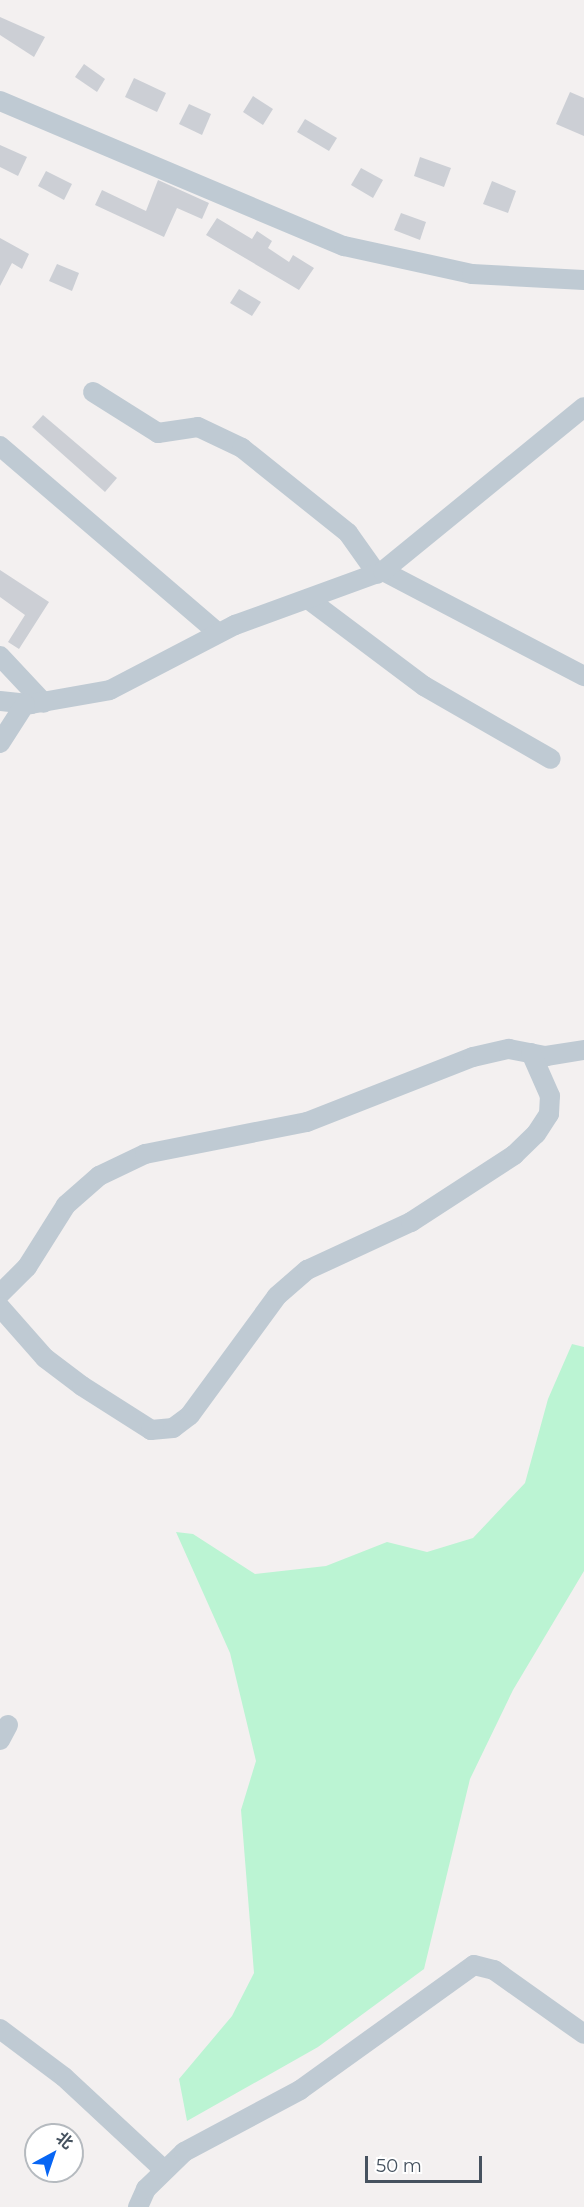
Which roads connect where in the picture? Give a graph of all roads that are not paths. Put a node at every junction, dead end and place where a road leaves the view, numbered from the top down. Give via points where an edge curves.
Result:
1 (0, 101) edge
2 (584, 280) edge
3 (93, 392) dead end
4 (584, 407) edge
5 (0, 446) edge
6 (380, 573) junction
7 (308, 599) junction
8 (218, 633) junction
9 (0, 656) edge
10 (584, 676) edge
11 (0, 701) edge
12 (34, 703) junction
13 (0, 743) edge
14 (551, 759) dead end
15 (584, 1050) edge
16 (531, 1053) junction
17 (0, 1293) edge
18 (0, 1307) edge
19 (0, 2029) edge
20 (584, 2034) edge
21 (163, 2169) junction
22 (138, 2207) edge

1 - 2 street via 344,246 472,274
3 - 6 street via 158,433 198,427 242,448 348,533
4 - 6 street
5 - 8 street
6 - 7 street
6 - 10 street
7 - 8 street
7 - 14 street via 424,686
8 - 12 street via 110,690
9 - 12 street
11 - 12 street
12 - 13 street
15 - 16 street
16 - 17 street via 509,1049 473,1057 307,1122 145,1154 99,1176 66,1205 27,1267
16 - 18 street via 550,1096 549,1114 536,1134 514,1155 411,1222 307,1270 277,1296 190,1415 173,1428 151,1430 82,1386 45,1358
19 - 21 street via 64,2077
20 - 21 street via 494,1970 474,1965 300,2090 183,2152
21 - 22 street

